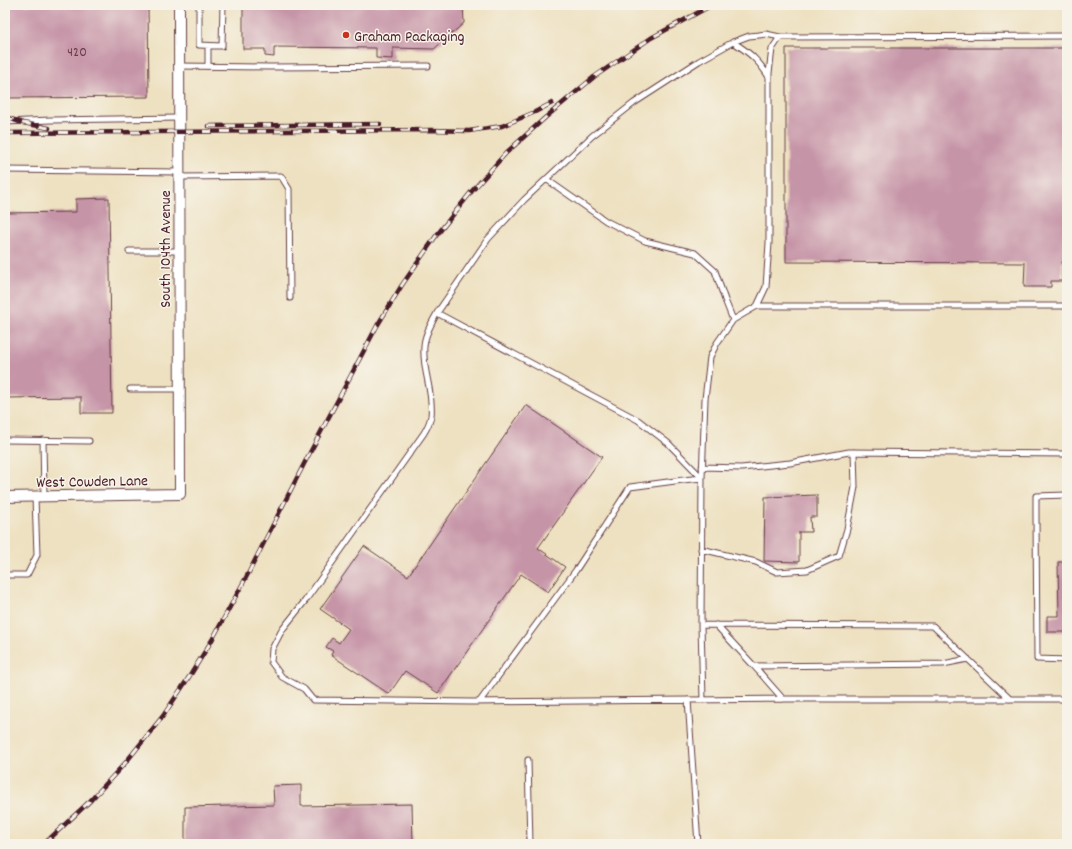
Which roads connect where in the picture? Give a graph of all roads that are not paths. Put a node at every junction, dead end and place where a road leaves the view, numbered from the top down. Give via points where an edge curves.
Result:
1 (179, 5) edge
2 (199, 5) edge
3 (223, 5) edge
4 (1067, 36) edge
5 (780, 37) junction
6 (733, 42) junction
7 (208, 46) junction
8 (179, 66) junction
9 (208, 66) junction
10 (428, 66) dead end
11 (769, 76) junction
12 (179, 118) junction
13 (5, 122) edge
14 (5, 170) edge
15 (179, 174) junction
16 (546, 179) junction
17 (129, 251) dead end
18 (179, 251) junction
19 (290, 298) dead end
20 (758, 306) junction
21 (1067, 306) edge
22 (437, 312) junction
23 (733, 320) junction
24 (130, 389) dead end
25 (180, 389) junction
26 (5, 440) edge
27 (43, 440) junction
28 (89, 440) dead end
29 (854, 452) junction
30 (1067, 454) edge
31 (702, 467) junction
32 (702, 478) junction
33 (180, 494) joint
34 (1067, 495) edge
35 (40, 496) junction
36 (5, 497) edge
37 (701, 549) junction
38 (5, 575) edge
39 (701, 625) junction
40 (716, 626) junction
41 (968, 659) junction
42 (1067, 660) edge
43 (754, 666) junction
44 (1010, 698) junction
45 (1067, 698) edge
46 (783, 699) junction
47 (688, 700) junction
48 (703, 700) junction
49 (480, 702) junction
50 (528, 760) dead end
51 (530, 844) edge
52 (698, 844) edge

1 - 8 street, South 104th Avenue
2 - 7 lane via 199,45
3 - 7 lane via 222,46
4 - 5 lane
5 - 6 lane via 766,34 749,36
5 - 11 lane via 772,49
6 - 11 lane via 749,52
6 - 16 lane via 634,103 592,136
7 - 9 lane
8 - 9 lane
8 - 12 street, South 104th Avenue
9 - 10 lane
11 - 20 lane via 769,243 766,287
12 - 13 lane
12 - 15 street, South 104th Avenue
14 - 15 lane
15 - 18 street, South 104th Avenue
15 - 19 lane via 281,176 290,189
16 - 22 lane via 488,239
16 - 23 lane via 606,221 645,241 695,253 715,271
17 - 18 lane
18 - 25 street, South 104th Avenue
20 - 21 lane
20 - 23 lane
22 - 32 lane via 638,420 668,443
22 - 49 lane via 425,338 424,348 431,404 431,416 426,429 305,602 282,630 272,648 271,662 282,677 304,689 313,700
23 - 31 lane via 710,357
24 - 25 lane
25 - 33 street, South 104th Avenue
26 - 27 lane
27 - 28 lane
27 - 35 lane
29 - 30 lane
29 - 31 lane via 790,463 748,467
29 - 37 lane via 855,487 840,556 807,570 777,572 756,562
31 - 32 lane
32 - 37 lane
32 - 49 lane via 630,487 576,570
33 - 35 street, West Cowden Lane
34 - 42 lane via 1036,496 1036,513 1037,659
35 - 36 street, West Cowden Lane
35 - 38 lane via 37,555 27,575
37 - 39 lane
39 - 40 lane
39 - 48 lane
40 - 41 lane via 932,626
40 - 43 lane
41 - 43 lane via 943,664
41 - 44 lane
43 - 46 lane
44 - 45 lane
44 - 46 lane
46 - 48 lane
47 - 48 lane
47 - 49 lane
47 - 52 lane
50 - 51 lane

